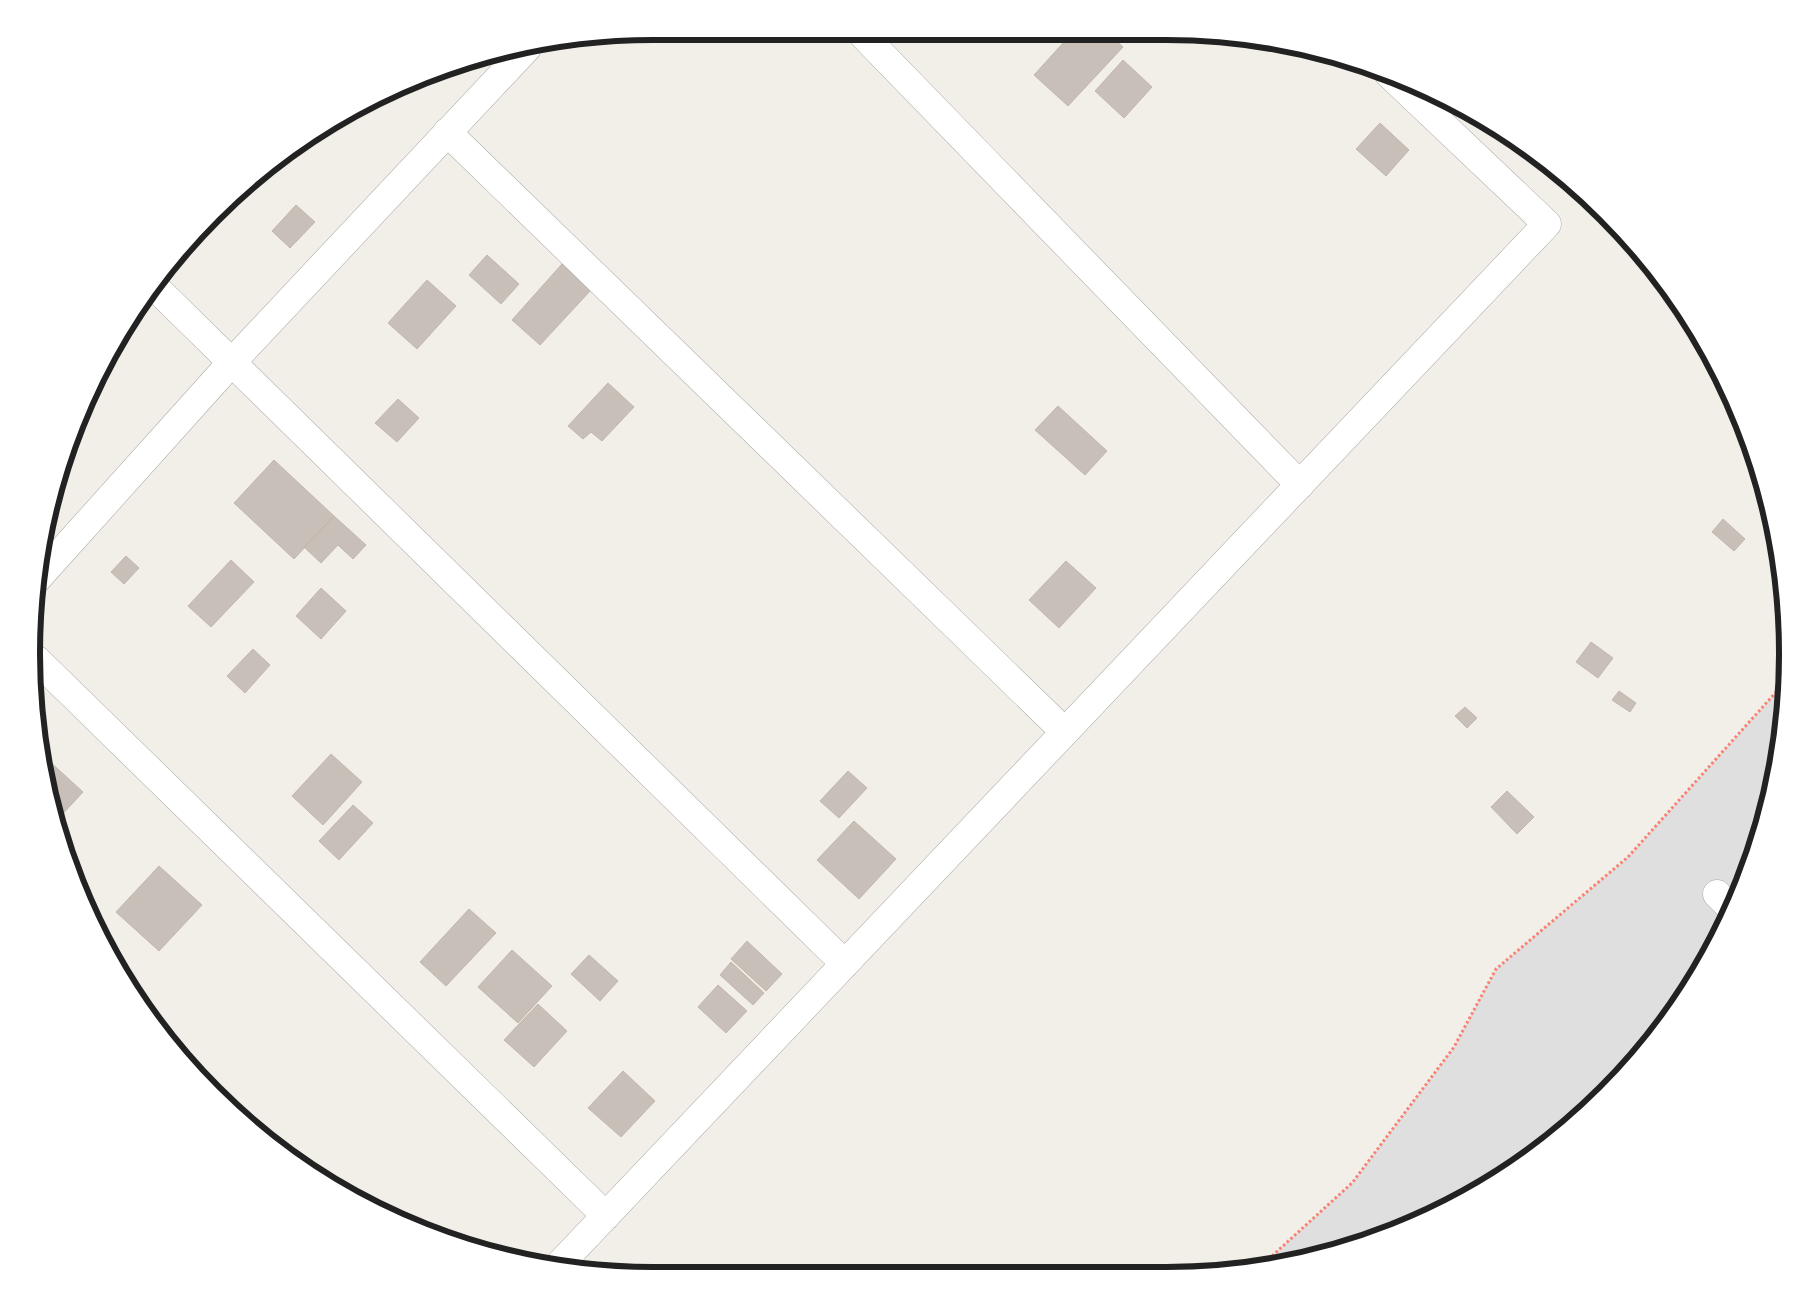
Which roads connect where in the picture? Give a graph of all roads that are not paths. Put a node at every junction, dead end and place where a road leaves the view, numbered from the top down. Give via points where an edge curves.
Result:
1 (868, 40) edge
2 (520, 55) edge
3 (1405, 89) edge
4 (447, 132) junction
5 (159, 291) edge
6 (232, 362) junction
7 (1300, 485) junction
8 (46, 569) edge
9 (40, 663) edge
10 (1065, 732) junction
11 (844, 964) junction
12 (606, 1216) junction
13 (564, 1260) edge

1 - 7 street
2 - 4 street
3 - 7 street via 1547,224
4 - 6 street
4 - 10 street
5 - 6 street
6 - 8 street
6 - 11 street
7 - 10 street
9 - 12 street
10 - 11 street
11 - 12 street
12 - 13 street

